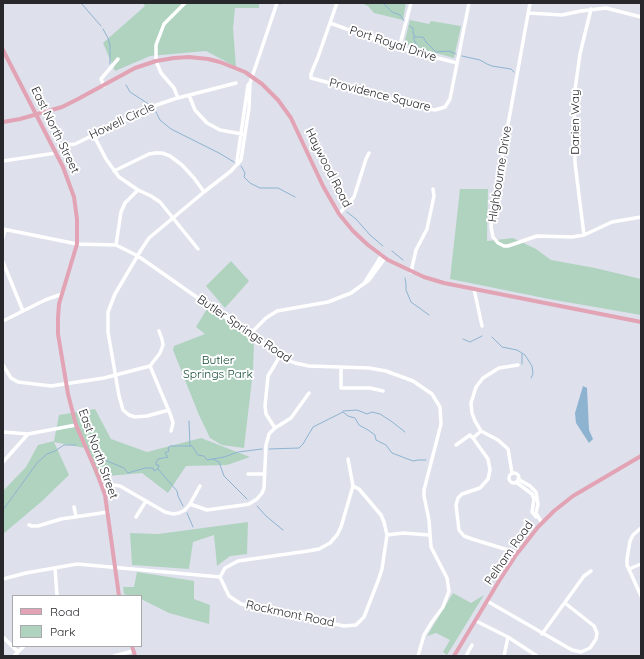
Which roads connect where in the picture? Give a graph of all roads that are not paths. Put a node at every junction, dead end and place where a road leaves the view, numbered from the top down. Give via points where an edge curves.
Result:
1 (184, 3) edge
2 (277, 3) edge
3 (336, 3) edge
4 (411, 3) edge
5 (469, 3) edge
6 (530, 3) edge
7 (591, 9) junction
8 (529, 13) junction
9 (641, 17) edge
10 (330, 23) junction
11 (399, 48) junction
12 (3, 50) edge
13 (118, 59) dead end
14 (156, 61) junction
15 (457, 63) junction
16 (252, 77) junction
17 (236, 83) dead end
18 (104, 86) junction
19 (189, 95) junction
20 (178, 98) junction
21 (36, 115) junction
22 (3, 122) edge
23 (93, 134) junction
24 (242, 134) junction
25 (67, 145) dead end
26 (56, 153) junction
27 (369, 153) dead end
28 (3, 161) edge
29 (114, 171) junction
30 (434, 189) dead end
31 (138, 190) junction
32 (204, 192) junction
33 (339, 214) junction
34 (641, 217) edge
35 (173, 218) junction
36 (4, 229) edge
37 (584, 235) junction
38 (3, 238) edge
39 (77, 244) junction
40 (116, 244) junction
41 (198, 249) dead end
42 (138, 256) junction
43 (384, 256) junction
44 (3, 262) edge
45 (411, 272) junction
46 (474, 289) junction
47 (62, 294) junction
48 (23, 311) junction
49 (3, 321) edge
50 (641, 322) edge
51 (482, 326) dead end
52 (159, 331) dead end
53 (250, 334) junction
54 (280, 356) junction
55 (3, 365) edge
56 (518, 365) dead end
57 (150, 366) junction
58 (341, 368) junction
59 (116, 376) junction
60 (66, 385) junction
61 (383, 391) dead end
62 (309, 393) dead end
63 (169, 410) junction
64 (76, 425) junction
65 (275, 428) junction
66 (171, 431) dead end
67 (481, 431) junction
68 (3, 432) edge
69 (28, 434) junction
70 (473, 438) junction
71 (456, 445) dead end
72 (641, 456) edge
73 (348, 460) dead end
74 (3, 462) edge
75 (512, 473) junction
76 (248, 474) dead end
77 (265, 474) junction
78 (517, 481) junction
79 (102, 486) junction
80 (200, 486) dead end
81 (353, 486) junction
82 (146, 501) junction
83 (190, 504) junction
84 (74, 507) dead end
85 (108, 512) junction
86 (76, 516) junction
87 (136, 517) dead end
88 (542, 523) junction
89 (29, 525) dead end
90 (641, 528) edge
91 (387, 535) junction
92 (429, 535) junction
93 (518, 552) junction
94 (641, 564) edge
95 (114, 567) junction
96 (55, 568) junction
97 (629, 569) junction
98 (591, 571) dead end
99 (220, 577) junction
100 (3, 579) edge
101 (57, 595) edge
102 (119, 595) edge
103 (641, 596) edge
104 (487, 601) junction
105 (565, 603) junction
106 (476, 621) junction
107 (542, 634) junction
108 (3, 637) edge
109 (508, 637) junction
110 (472, 645) dead end
111 (12, 646) edge
112 (13, 647) edge
113 (23, 647) edge
114 (132, 648) edge
115 (18, 652) junction
116 (14, 656) edge
117 (114, 656) edge
118 (135, 656) edge
119 (418, 656) edge
120 (454, 656) edge
121 (466, 656) edge
122 (504, 656) edge
123 (537, 656) edge

1 - 14 street via 164,24 156,45
2 - 16 street
3 - 10 street, Providence Square
4 - 11 street
5 - 15 street, Providence Square
6 - 8 street, Highbourne Drive
7 - 8 street via 558,15
7 - 9 street via 610,8
7 - 37 street, Darien Way via 574,97 574,155
8 - 37 street, Highbourne Drive via 493,206 492,233 498,243 506,246 537,236
10 - 11 street, Port Royal Drive
10 - 15 street, Providence Square via 311,74 313,78 436,110 450,101
11 - 15 street, Port Royal Drive
12 - 21 main road, East North Street
13 - 18 street via 101,79
14 - 16 main road, Haywood Road via 180,58 208,59
14 - 18 main road, Haywood Road via 135,68
14 - 20 street
16 - 24 street
16 - 33 main road, Haywood Road via 268,89 286,109
17 - 19 street, Howell Circle
18 - 21 main road, Haywood Road via 62,107
19 - 20 street, Howell Circle
19 - 24 street via 195,110 207,124 220,130
20 - 23 street, Howell Circle via 138,112
21 - 22 main road, Haywood Road
21 - 26 main road, East North Street
23 - 25 street, Howell Circle via 75,144
23 - 29 street
24 - 32 street via 242,156 238,164
26 - 28 street
26 - 39 main road, East North Street via 74,197
27 - 33 street via 354,197
29 - 31 street
29 - 32 street via 149,154 162,153 182,165
30 - 45 street via 427,229 417,247
31 - 35 street via 157,200
31 - 40 street via 125,203 121,212
32 - 35 street
33 - 43 main road, Haywood Road via 353,232
34 - 37 street, Highbourne Drive via 611,222
35 - 41 street
35 - 42 street via 149,238
36 - 38 street
36 - 39 street, Butler Springs Road
39 - 40 street, Butler Springs Road
39 - 47 main road, East North Street
40 - 42 street, Butler Springs Road
42 - 53 street, Butler Springs Road
42 - 59 street via 115,294 108,312 108,332
43 - 45 main road, Haywood Road
43 - 53 street via 363,284 346,295 277,311
44 - 48 street
45 - 46 main road, Haywood Road via 432,280
46 - 50 main road, Haywood Road
46 - 51 street
47 - 48 street
47 - 60 main road, East North Street via 58,328
48 - 49 street
52 - 57 street via 163,345
53 - 54 street, Butler Springs Road
54 - 58 street, Butler Springs Road via 302,365
54 - 65 street via 268,376 265,406 266,414
55 - 60 street via 9,377 15,381 51,386
56 - 67 street via 499,368 489,373 476,387 471,403 472,412
57 - 59 street
57 - 63 street
58 - 61 street via 341,388
58 - 92 street, Butler Springs Road via 370,368 393,373 424,388 438,402 441,424 424,490
59 - 60 street
59 - 63 street via 122,408 129,415 141,416
60 - 64 main road, East North Street
62 - 65 street via 291,418
63 - 66 street via 173,423
64 - 69 street
64 - 79 main road, East North Street
65 - 77 street via 266,440
67 - 70 street
67 - 75 street via 508,449
68 - 69 street
69 - 74 street
70 - 71 street via 470,435
70 - 93 street via 488,459 490,470 488,479 480,488 458,498 456,505 459,530 464,536 472,539
72 - 88 main road, Pelham Road via 573,496
73 - 81 street
75 - 78 street via 517,474
75 - 78 street via 509,480 513,483
76 - 77 street
77 - 83 street via 262,493 250,504 207,510
78 - 88 street via 532,494 532,512
79 - 82 street via 120,486
79 - 85 main road, East North Street
80 - 83 street
81 - 91 street via 359,489 380,515
81 - 99 street via 341,527 330,543 320,549 238,561 225,568
82 - 83 street via 173,514 182,512
82 - 87 street
84 - 86 street
85 - 86 street
85 - 95 main road, East North Street
86 - 89 street via 38,526
88 - 93 main road, Pelham Road
90 - 97 street via 629,546
91 - 92 street
91 - 99 street, Rockmont Road via 378,581 364,617 356,625 344,626 241,604 229,596
92 - 119 street, Butler Springs Road via 431,548 447,578 449,591 446,602 424,635
93 - 104 main road, Pelham Road
94 - 97 street
95 - 96 street via 76,564
95 - 99 street
95 - 102 main road, East North Street
96 - 100 street
96 - 101 street
97 - 103 street
98 - 105 street via 584,576
104 - 106 main road, Pelham Road
104 - 107 street
105 - 107 street
105 - 107 street via 594,626 597,633 593,645 577,652
106 - 109 street
106 - 120 main road, Pelham Road
108 - 111 street
109 - 122 street
109 - 123 street
110 - 121 street
112 - 115 street
113 - 115 street
114 - 117 street
114 - 118 main road
115 - 116 street

